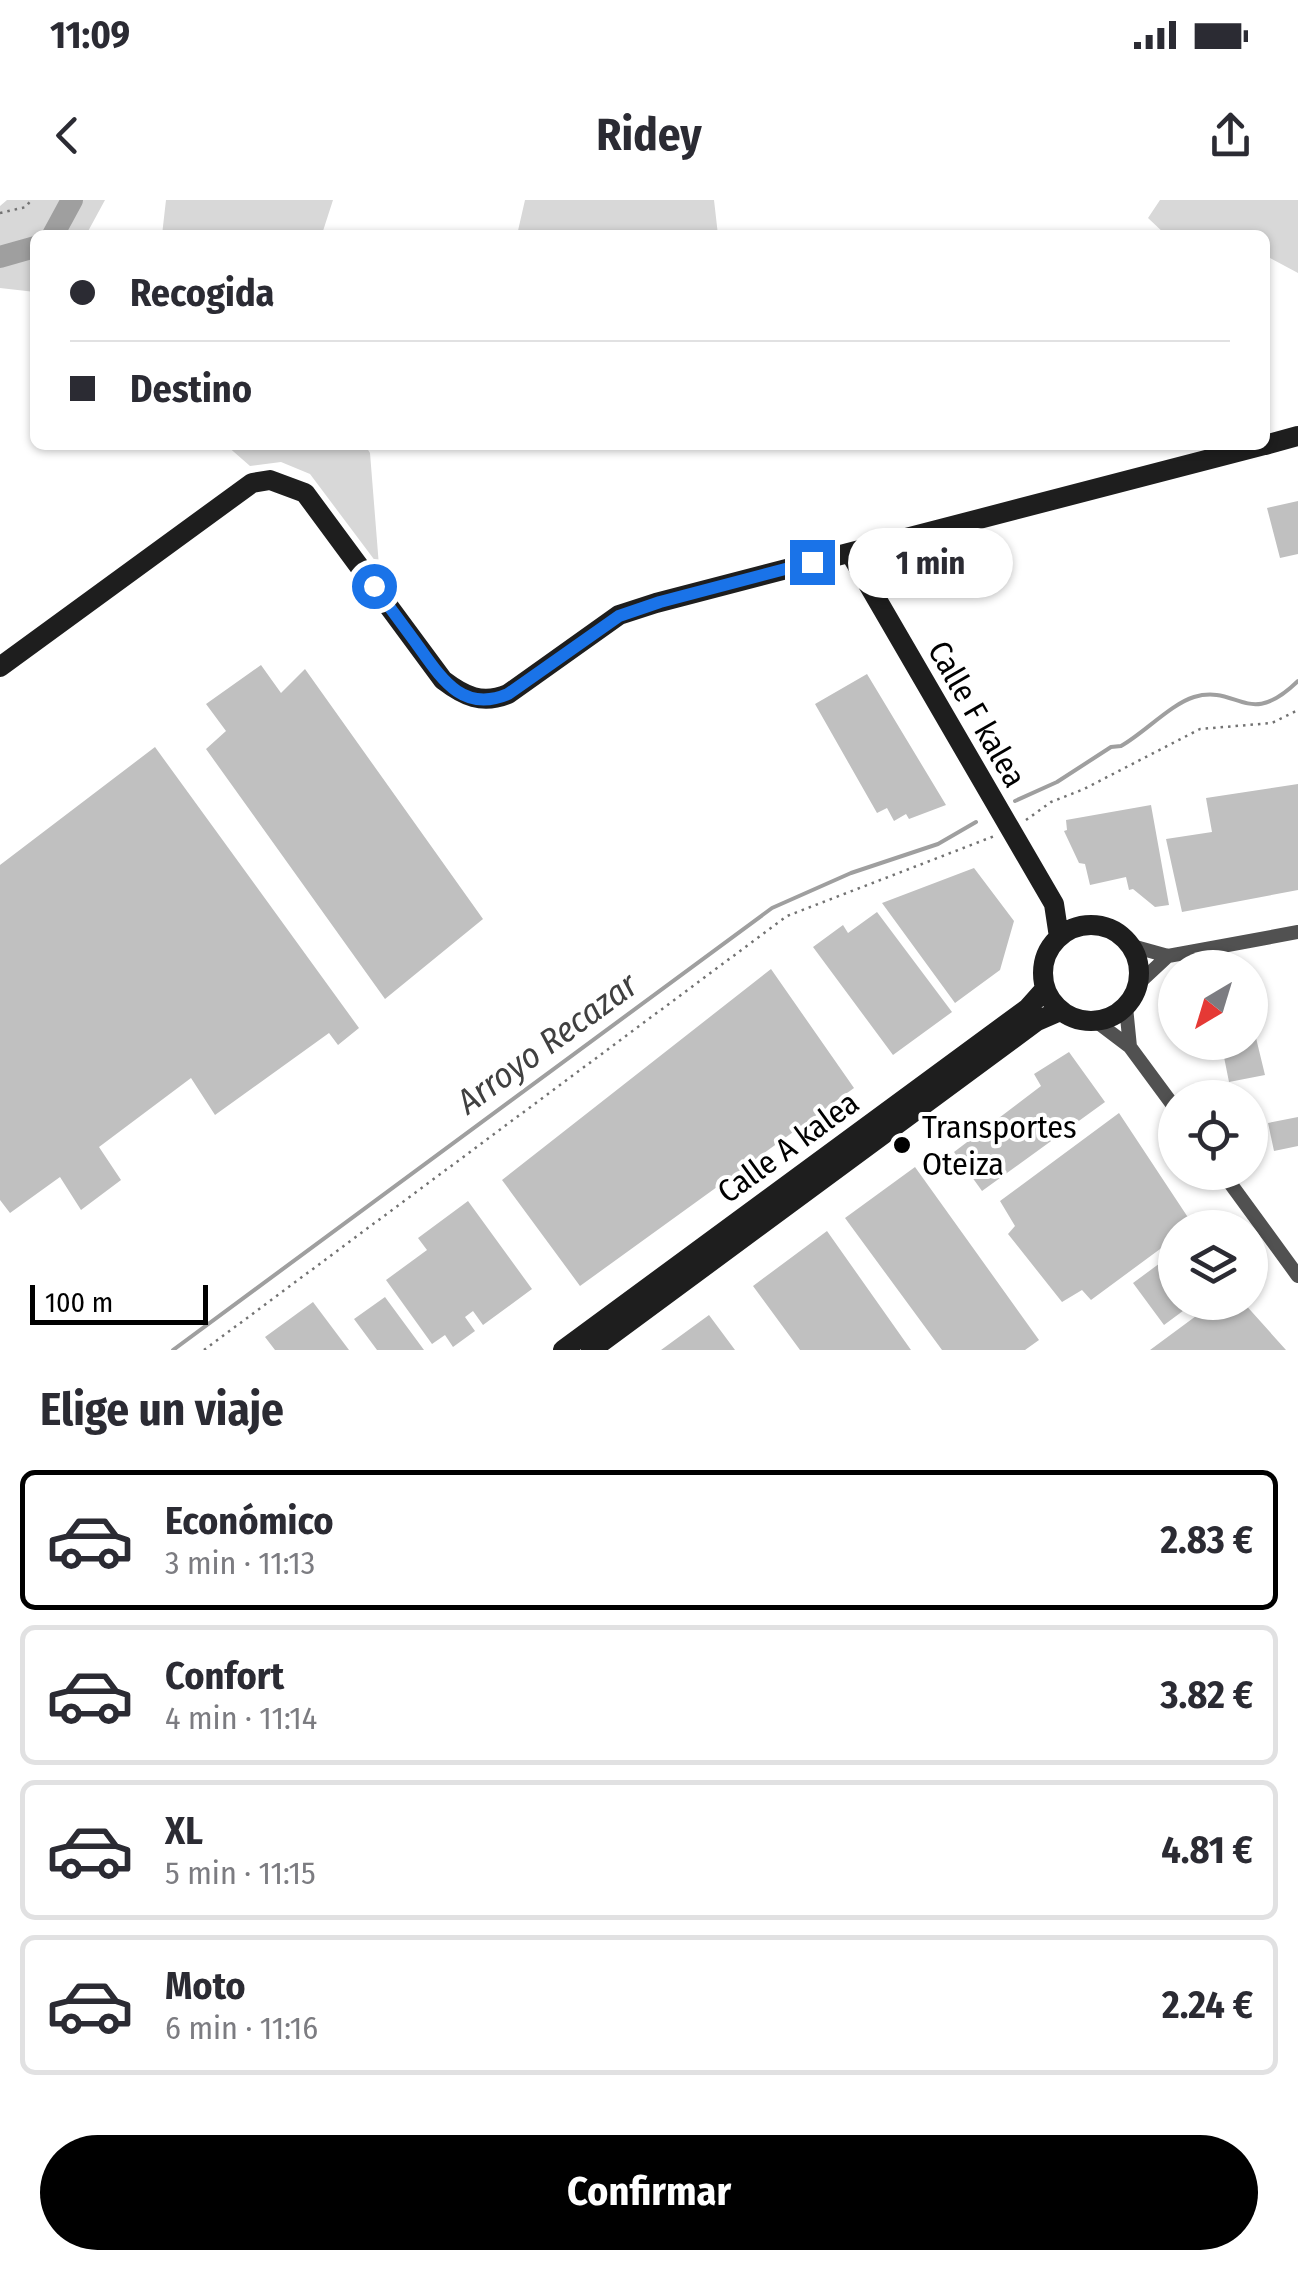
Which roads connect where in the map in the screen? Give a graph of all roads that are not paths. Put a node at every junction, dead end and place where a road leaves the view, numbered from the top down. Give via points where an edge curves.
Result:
1 (1298, 436) edge
2 (1270, 443) edge
3 (1245, 450) edge
4 (850, 552) junction
5 (0, 668) edge
6 (1054, 904) junction
7 (1083, 925) junction
8 (1298, 932) edge
9 (1059, 937) junction
10 (1132, 946) junction
11 (1200, 950) edge
12 (1158, 953) edge
13 (1158, 965) edge
14 (1139, 983) junction
15 (1045, 989) junction
16 (1126, 1007) junction
17 (1060, 1011) junction
18 (1097, 1022) junction
19 (1130, 1047) junction
20 (1158, 1085) edge
21 (1235, 1190) edge
22 (1295, 1270) edge
23 (595, 1344) edge
24 (564, 1350) edge

1 - 2 street
3 - 4 street
4 - 5 street via 619,616 508,694 477,700 443,680 304,492 270,480 252,483
4 - 6 street, Calle F kalea
6 - 7 street, Calle F kalea
6 - 9 street, Calle F kalea
7 - 9 street
7 - 10 street via 1116,931
8 - 11 street
9 - 15 street via 1043,966
10 - 12 street
10 - 14 street
13 - 14 street
14 - 16 street
15 - 17 street
15 - 23 street, Calle A kalea
16 - 18 street
16 - 19 street
17 - 18 street
17 - 23 street, Calle A kalea
18 - 19 street
19 - 20 street
21 - 22 street
23 - 24 street, Calle A kalea

